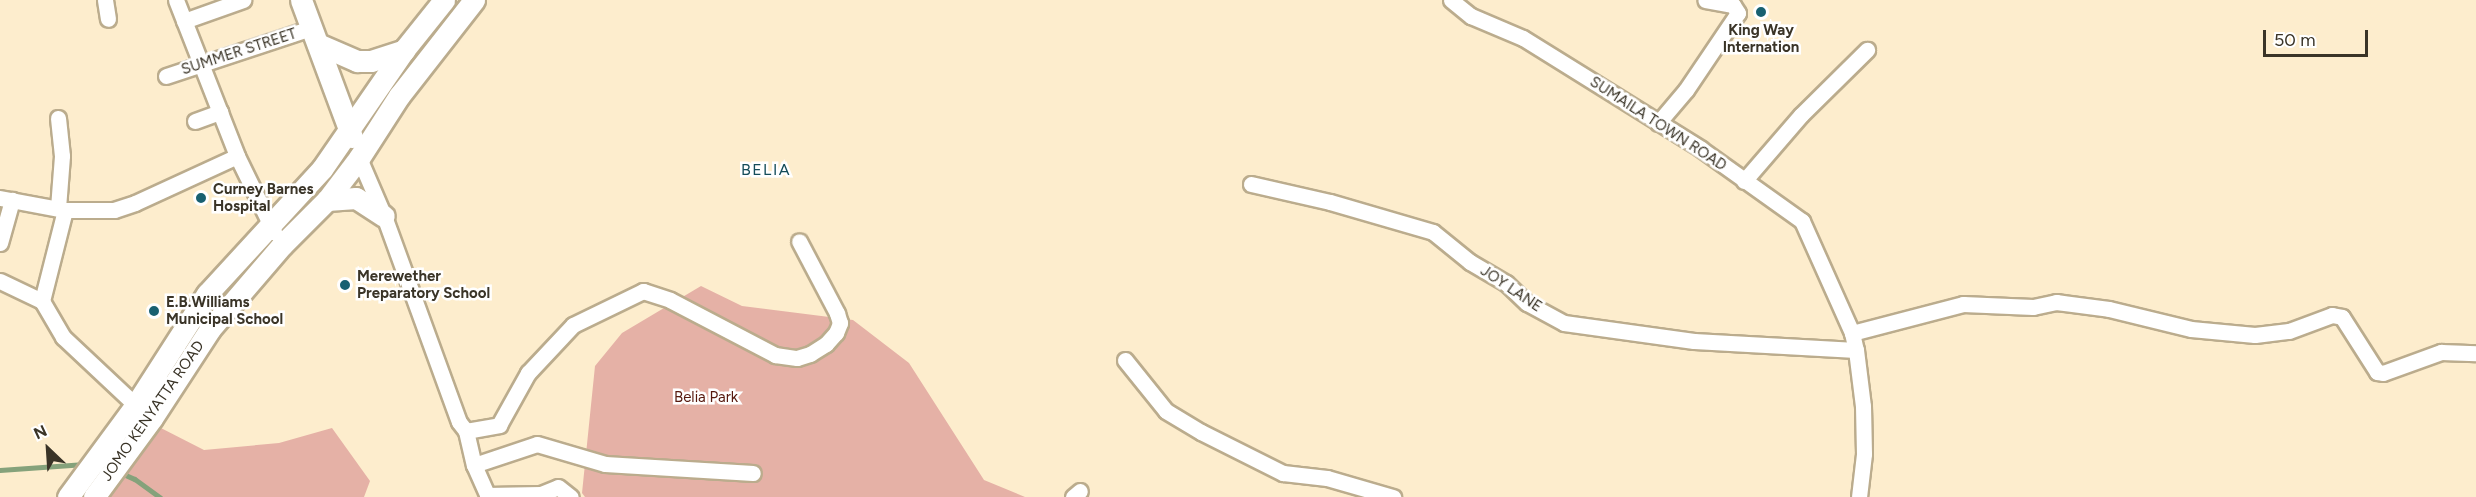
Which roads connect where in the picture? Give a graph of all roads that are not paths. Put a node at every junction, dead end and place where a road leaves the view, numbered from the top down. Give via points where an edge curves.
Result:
1 (105, 0) edge
2 (176, 0) edge
3 (243, 0) edge
4 (444, 0) edge
5 (474, 0) edge
6 (1451, 0) edge
7 (1705, 0) edge
8 (301, 1) edge
9 (108, 19) dead end
10 (184, 21) junction
11 (315, 36) junction
12 (404, 50) junction
13 (1867, 50) dead end
14 (201, 63) junction
15 (166, 76) dead end
16 (220, 112) junction
17 (58, 118) dead end
18 (195, 122) dead end
19 (1658, 123) junction
20 (350, 129) junction
21 (237, 156) junction
22 (358, 158) junction
23 (1744, 181) junction
24 (1251, 184) dead end
25 (6, 199) edge
26 (327, 200) junction
27 (62, 209) junction
28 (384, 216) junction
29 (269, 226) junction
30 (799, 241) dead end
31 (0, 243) edge
32 (282, 245) junction
33 (230, 267) junction
34 (0, 281) edge
35 (248, 283) junction
36 (42, 301) junction
37 (1852, 333) junction
38 (1856, 350) junction
39 (2476, 353) edge
40 (1125, 360) dead end
41 (135, 406) junction
42 (152, 418) junction
43 (466, 430) junction
44 (116, 449) junction
45 (474, 465) junction
46 (753, 473) dead end
47 (487, 496) edge
48 (68, 497) edge
49 (94, 497) edge
50 (571, 497) edge
51 (1393, 497) edge
52 (1859, 497) edge

1 - 9 street
2 - 10 street
3 - 10 street
4 - 12 main road, JOMO KENYATTA ROAD
5 - 22 main road, JOMO KENYATTA ROAD via 392,106
6 - 19 street, SUMAILA TOWN ROAD via 1471,16 1523,38
7 - 19 street via 1733,5 1738,13 1686,90
8 - 11 main road
10 - 14 street
11 - 12 main road via 357,61 371,61
11 - 14 street, SUMMER STREET
11 - 20 main road
12 - 20 main road, JOMO KENYATTA ROAD
13 - 23 street via 1801,115
14 - 15 street, SUMMER STREET
14 - 16 street
16 - 18 street
16 - 21 street
17 - 27 street
19 - 23 street, SUMAILA TOWN ROAD via 1701,148
20 - 22 main road
20 - 29 main road, JOMO KENYATTA ROAD via 322,169
21 - 27 street via 114,210
21 - 29 street
22 - 26 main road, JOMO KENYATTA ROAD
22 - 28 street
23 - 37 street, SUMAILA TOWN ROAD via 1802,221
24 - 38 street, JOY LANE via 1433,232 1470,262 1506,283 1527,303 1564,323 1694,340
25 - 27 street
25 - 31 street
26 - 28 main road via 356,198
26 - 32 main road, JOMO KENYATTA ROAD
27 - 36 street
28 - 43 street via 459,422
29 - 32 street
29 - 33 main road, JOMO KENYATTA ROAD
30 - 43 street via 840,323 826,344 810,354 797,358 775,355 670,300 643,291 573,325 528,373 499,425
32 - 35 main road, JOMO KENYATTA ROAD
33 - 35 main road
33 - 41 main road, JOMO KENYATTA ROAD via 207,294
34 - 36 street
35 - 42 main road, JOMO KENYATTA ROAD via 210,329
36 - 41 street via 63,337
37 - 38 street, SUMAILA TOWN ROAD
37 - 39 street via 1963,304 2033,308 2056,302 2109,309 2191,329 2255,334 2289,331 2332,315 2342,317 2377,372 2383,373 2441,352
38 - 52 street, SUMAILA TOWN ROAD via 1864,430
40 - 51 street via 1166,411 1201,432 1283,473 1327,478
41 - 42 street
41 - 44 main road, JOMO KENYATTA ROAD
42 - 44 main road, JOMO KENYATTA ROAD
43 - 45 street
44 - 48 main road, JOMO KENYATTA ROAD
44 - 49 main road, JOMO KENYATTA ROAD
45 - 46 street via 537,444 604,464
45 - 47 street
47 - 50 street via 541,494 558,487

